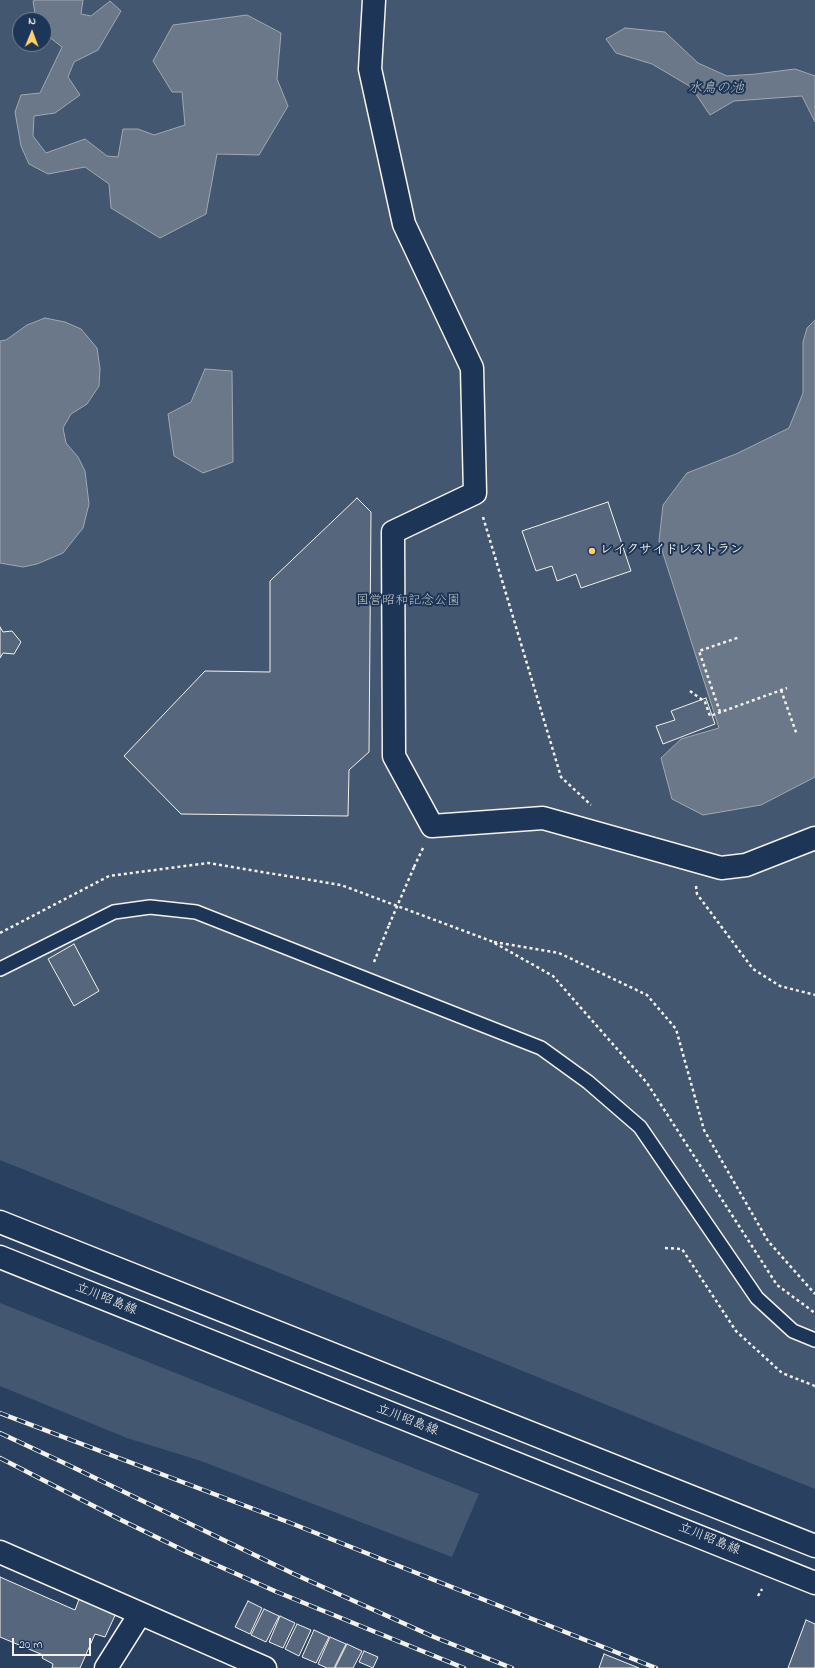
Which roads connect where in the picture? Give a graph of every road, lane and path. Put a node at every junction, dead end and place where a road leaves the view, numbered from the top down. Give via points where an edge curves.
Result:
1 (374, 0) edge
2 (475, 493) junction
3 (740, 637) dead end
4 (787, 688) dead end
5 (781, 690) junction
6 (690, 691) dead end
7 (720, 712) junction
8 (798, 734) dead end
9 (593, 807) dead end
10 (815, 838) edge
11 (689, 859) junction
12 (414, 867) dead end
13 (0, 933) edge
14 (0, 970) edge
15 (366, 980) junction
16 (815, 995) edge
17 (0, 1222) edge
18 (665, 1248) dead end
19 (0, 1257) edge
20 (815, 1294) edge
21 (815, 1340) edge
22 (815, 1386) edge
23 (815, 1546) edge
24 (0, 1552) edge
25 (815, 1583) edge
26 (761, 1589) dead end
27 (758, 1596) dead end
28 (140, 1614) junction
29 (106, 1668) edge
30 (265, 1668) edge

1 - 2 main road via 370,69 404,224 472,368
2 - 9 path via 561,777
2 - 11 main road via 393,532 394,756 432,826 544,818
3 - 7 path via 699,651
4 - 5 path
5 - 7 path
5 - 8 path
6 - 7 path via 705,702 710,716
10 - 11 main road via 746,865 721,868
11 - 16 path via 698,894 753,969 780,986
12 - 15 path, bridge
13 - 20 path via 109,876 208,863 341,885 491,942 559,953 646,995 676,1028 704,1130 768,1241
14 - 15 lane via 114,912 150,907 196,912
15 - 21 lane via 541,1048 588,1082 640,1128 757,1298 793,1331
17 - 23 main road
18 - 22 path via 682,1249 736,1331 782,1373
19 - 25 main road, 立川昭島線
24 - 28 main road
26 - 27 path
28 - 29 main road
28 - 30 main road

